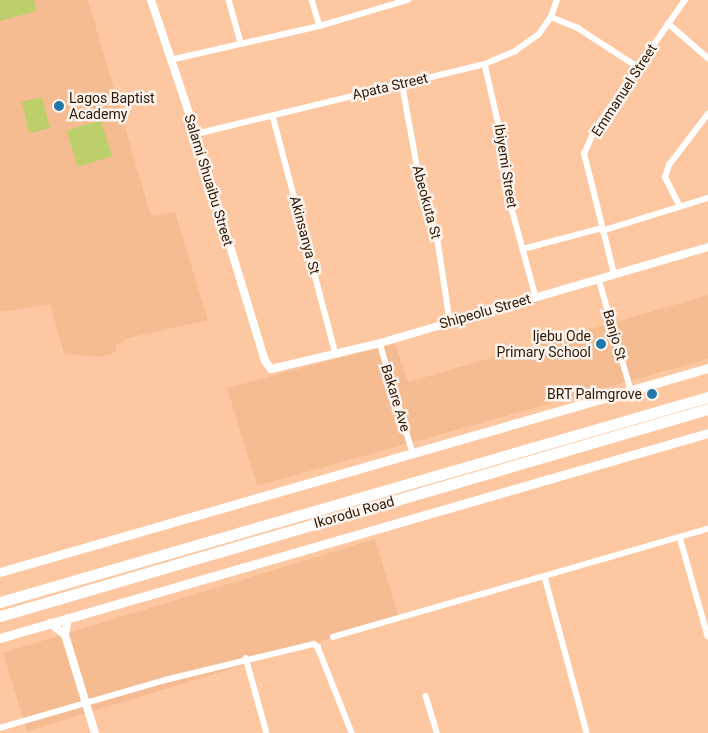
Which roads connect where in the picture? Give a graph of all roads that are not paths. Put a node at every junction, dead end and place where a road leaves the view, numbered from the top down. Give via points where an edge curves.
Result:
1 (152, 0) edge
2 (229, 0) edge
3 (312, 0) edge
4 (408, 0) edge
5 (557, 0) edge
6 (684, 0) edge
7 (396, 2) edge
8 (551, 17) junction
9 (668, 23) junction
10 (320, 26) junction
11 (241, 43) junction
12 (708, 58) edge
13 (170, 60) junction
14 (485, 64) junction
15 (638, 68) junction
16 (402, 82) junction
17 (708, 114) edge
18 (273, 116) junction
19 (196, 134) junction
20 (708, 198) edge
21 (680, 207) junction
22 (602, 229) junction
23 (708, 247) edge
24 (523, 249) junction
25 (614, 274) junction
26 (599, 279) junction
27 (536, 296) junction
28 (450, 321) junction
29 (380, 343) junction
30 (336, 354) junction
31 (264, 361) joint
32 (708, 368) edge
33 (631, 390) junction
34 (708, 396) edge
35 (708, 409) edge
36 (708, 433) edge
37 (413, 453) junction
38 (708, 529) edge
39 (680, 537) junction
40 (0, 572) edge
41 (545, 577) junction
42 (0, 602) edge
43 (0, 616) edge
44 (68, 618) junction
45 (50, 623) junction
46 (65, 635) junction
47 (708, 636) edge
48 (333, 637) dead end
49 (0, 638) edge
50 (246, 658) junction
51 (426, 696) dead end
52 (88, 702) junction
53 (0, 728) edge
54 (95, 733) edge
55 (267, 733) edge
56 (352, 733) edge
57 (437, 733) edge
58 (587, 733) edge

1 - 13 street, Salami Shuaibu Street
2 - 11 street
3 - 10 street
4 - 7 street
5 - 8 street, Apata Street
6 - 9 street, Emmanuel Street
7 - 10 street
8 - 14 street, Apata Street via 539,34
8 - 15 street via 578,28
9 - 12 street
9 - 15 street, Emmanuel Street
10 - 11 street
11 - 13 street
13 - 19 street, Salami Shuaibu Street
14 - 16 street, Apata Street
14 - 24 street, Ibiyemi Street via 508,161 508,194
15 - 22 street, Emmanuel Street via 596,129 584,154
16 - 18 street, Apata Street
16 - 28 street, Abeokuta St via 422,192 437,234
17 - 21 street via 669,165 665,178
18 - 19 street, Apata Street
18 - 30 street, Akinsanya St
19 - 31 street, Salami Shuaibu Street
20 - 21 street
21 - 22 street
22 - 24 street
22 - 25 street, Emmanuel Street
23 - 25 street, Shipeolu Street
24 - 27 street, Ibiyemi Street
25 - 26 street, Shipeolu Street
26 - 27 street, Shipeolu Street
26 - 33 street, Banjo St
27 - 28 street, Shipeolu Street
28 - 29 street, Shipeolu Street
29 - 30 street, Shipeolu Street
29 - 37 street, Bakare Ave
30 - 31 street, Shipeolu Street via 271,370
32 - 33 main road
33 - 37 main road
34 - 42 highway, Ikorodu Road
35 - 43 highway, Ikorodu Road
36 - 44 main road, Ikorodu Road
37 - 40 main road
38 - 39 street
39 - 41 street
39 - 47 street
41 - 48 street
41 - 58 street
44 - 45 main road, Ikorodu Road
44 - 46 street
45 - 46 street
45 - 49 main road, Ikorodu Road
46 - 52 street
50 - 52 street
50 - 55 street
50 - 56 street via 314,644
51 - 57 street
52 - 53 street
52 - 54 street

